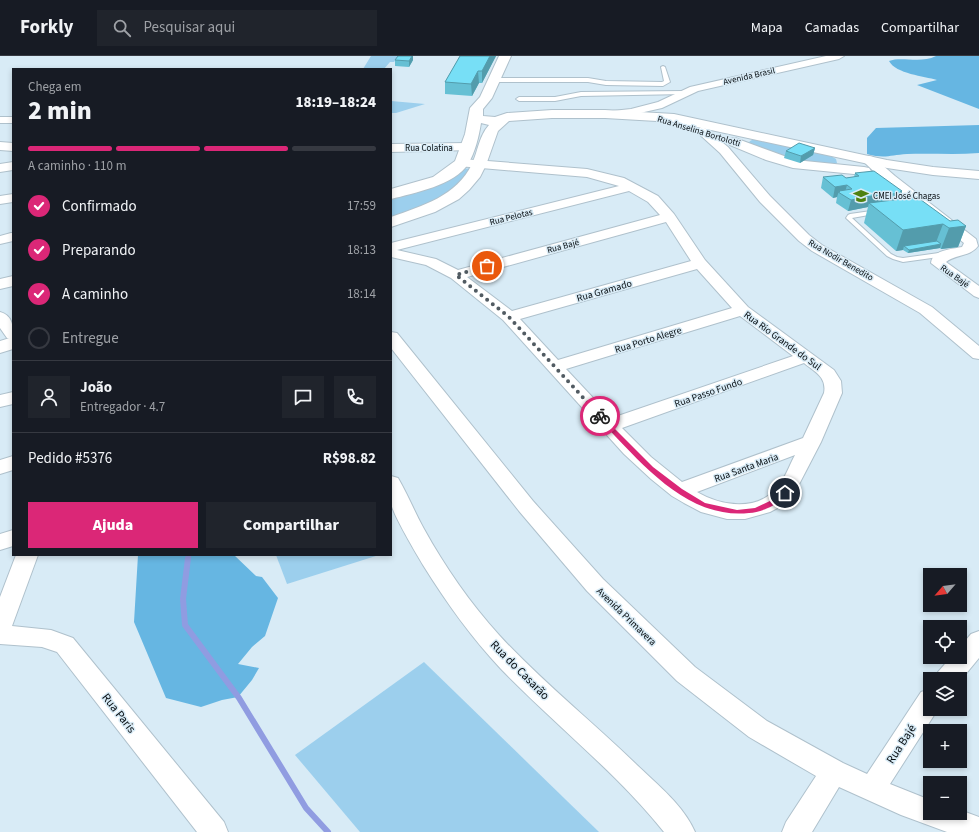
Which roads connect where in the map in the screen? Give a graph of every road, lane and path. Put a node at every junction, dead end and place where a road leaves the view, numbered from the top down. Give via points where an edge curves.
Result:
1 (505, 56) edge
2 (839, 56) edge
3 (663, 67) dead end
4 (494, 80) junction
5 (684, 93) junction
6 (518, 99) dead end
7 (485, 101) junction
8 (662, 105) junction
9 (502, 114) junction
10 (605, 114) junction
11 (476, 115) junction
12 (651, 117) junction
13 (674, 118) junction
14 (0, 120) edge
15 (12, 120) edge
16 (702, 131) junction
17 (760, 137) junction
18 (742, 144) junction
19 (0, 146) edge
20 (719, 146) junction
21 (12, 147) edge
22 (467, 147) junction
23 (392, 148) edge
24 (415, 148) junction
25 (392, 153) edge
26 (838, 154) junction
27 (869, 160) junction
28 (462, 163) junction
29 (12, 166) edge
30 (478, 167) junction
31 (0, 168) edge
32 (830, 168) junction
33 (885, 173) junction
34 (979, 177) edge
35 (631, 187) junction
36 (392, 194) edge
37 (12, 198) edge
38 (0, 200) edge
39 (887, 211) edge
40 (669, 217) junction
41 (392, 222) edge
42 (392, 247) edge
43 (392, 253) edge
44 (947, 254) junction
45 (700, 263) junction
46 (456, 275) junction
47 (12, 282) edge
48 (0, 284) edge
49 (979, 293) edge
50 (742, 310) junction
51 (0, 317) edge
52 (509, 317) junction
53 (12, 334) edge
54 (392, 338) edge
55 (12, 343) edge
56 (0, 347) edge
57 (979, 354) edge
58 (806, 358) junction
59 (555, 367) junction
60 (12, 398) edge
61 (0, 401) edge
62 (609, 426) junction
63 (812, 442) junction
64 (12, 463) edge
65 (0, 467) edge
66 (392, 485) edge
67 (680, 491) junction
68 (12, 538) edge
69 (0, 542) edge
70 (27, 556) edge
71 (0, 627) edge
72 (0, 634) edge
73 (979, 641) edge
74 (953, 672) edge
75 (923, 711) edge
76 (834, 772) junction
77 (872, 789) junction
78 (923, 810) edge
79 (950, 820) edge
80 (979, 830) edge
81 (214, 832) edge
82 (680, 832) edge
83 (796, 832) edge

1 - 4 street
2 - 5 street, Avenida Brasil via 748,75
3 - 4 lane via 668,80 663,84 606,83 588,80
4 - 7 street
5 - 6 lane via 581,94 555,99
5 - 8 street, Avenida Brasil
7 - 9 street via 488,106
7 - 11 street via 478,106
8 - 10 street, Avenida Brasil via 632,112
8 - 13 street via 663,112
9 - 10 street
9 - 11 street via 490,122 478,119
9 - 30 street via 490,132
10 - 12 street
11 - 22 street
12 - 13 street, Rua Anselina Bortolotti
12 - 16 street, Rua Anselina Bortolotti
13 - 17 street, Rua Anselina Bortolotti
14 - 15 street
16 - 18 street, Rua Anselina Bortolotti
16 - 20 street, Rua Nodir Benedito
17 - 18 street via 746,140
17 - 26 street, Rua Anselina Bortolotti
18 - 20 street
18 - 32 street, Rua Anselina Bortolotti via 784,162
19 - 21 street
20 - 57 street, Rua Nodir Benedito via 765,199 804,238 817,248 926,310
22 - 24 street, Rua Colatina
22 - 28 street
23 - 24 street, Rua Colatina
24 - 25 street
26 - 27 street, Rua Anselina Bortolotti
26 - 32 street via 844,161
27 - 33 street, Rua Bajé
27 - 34 street, Rua Anselina Bortolotti
28 - 30 street, Rua Colatina
28 - 36 street via 438,180
29 - 31 street
30 - 35 street, Rua Rio Grande do Sul via 587,173
30 - 41 street via 470,181 446,200
32 - 33 street, Rua Anselina Bortolotti
33 - 34 street, Rua Anselina Bortolotti
33 - 44 street, Rua Bajé via 920,206 971,242 967,250
35 - 40 street, Rua Rio Grande do Sul via 653,199
35 - 42 street, Rua Pelotas
37 - 38 street
39 - 44 lane via 849,218 895,258 902,260
40 - 45 street, Rua Rio Grande do Sul
40 - 46 street, Rua Bajé
43 - 46 street, Rua Rio Grande do Sul via 431,262
44 - 49 street, Rua Bajé via 938,260 938,263
45 - 50 street, Rua Rio Grande do Sul
45 - 52 street, Rua Gramado
46 - 52 street, Rua Rio Grande do Sul
47 - 48 street
50 - 58 street, Rua Rio Grande do Sul
50 - 59 street, Rua Porto Alegre
51 - 53 street
52 - 59 street, Rua Rio Grande do Sul
54 - 76 street, Avenida Primavera via 526,506 595,585 686,674 716,698 758,729
55 - 56 street
58 - 62 street, Rua Passo Fundo
58 - 63 street, Rua Rio Grande do Sul via 825,371 834,386 834,393
59 - 62 street, Rua Rio Grande do Sul
60 - 61 street
62 - 67 street, Rua Rio Grande do Sul via 651,468
63 - 67 street, Rua Santa Maria
63 - 67 street, Rua Rio Grande do Sul via 785,493 774,502 756,510 721,510 703,505
64 - 65 street
66 - 82 street, Rua do Casarão via 425,549 485,635 509,661 640,784
68 - 69 street
70 - 71 street
72 - 81 street, Rua Paris via 59,641 65,645
73 - 74 street
75 - 77 street, Rua Bajé
76 - 77 street, Avenida Primavera
76 - 83 street
77 - 78 street, Avenida Primavera
79 - 80 street, Avenida Primavera

